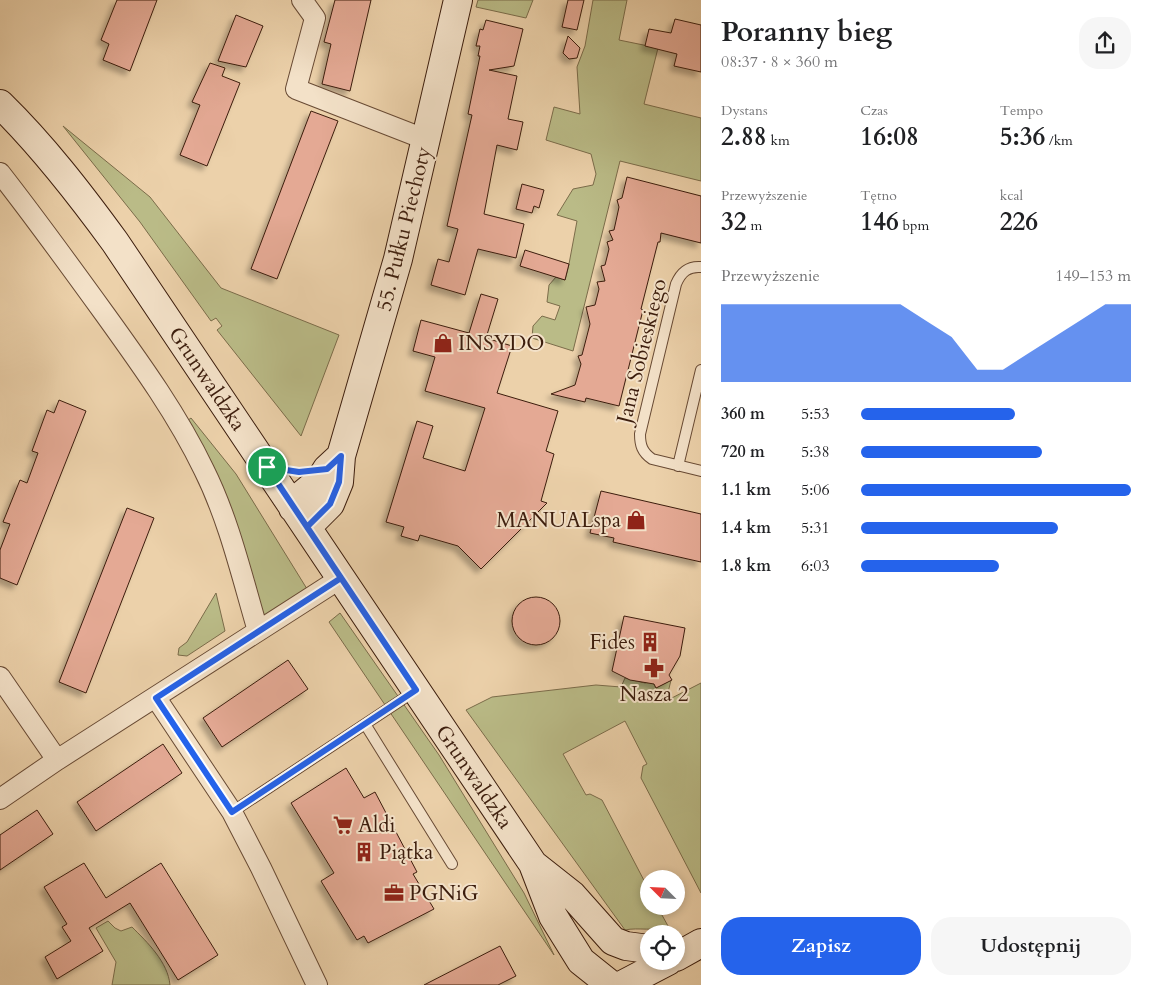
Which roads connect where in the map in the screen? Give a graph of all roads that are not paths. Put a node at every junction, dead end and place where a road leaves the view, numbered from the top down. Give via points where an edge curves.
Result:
1 (302, 0) edge
2 (458, 0) edge
3 (0, 104) edge
4 (427, 140) junction
5 (0, 174) edge
6 (701, 267) edge
7 (701, 370) edge
8 (334, 463) junction
9 (678, 466) junction
10 (267, 467) junction
11 (701, 471) edge
12 (300, 517) junction
13 (341, 578) junction
14 (258, 631) junction
15 (0, 677) edge
16 (416, 690) junction
17 (156, 698) junction
18 (365, 724) junction
19 (57, 760) junction
20 (0, 799) edge
21 (232, 812) junction
22 (452, 864) dead end
23 (533, 864) junction
24 (613, 941) junction
25 (640, 948) edge
26 (650, 970) edge
27 (578, 973) edge
28 (317, 985) edge
29 (611, 985) edge
30 (616, 985) edge
31 (622, 985) edge

1 - 4 street via 315,18 296,89
2 - 4 street, 55. Pułku Piechoty
3 - 10 street, Grunwaldzka via 79,193 110,235
4 - 8 street, 55. Pułku Piechoty via 398,259
5 - 14 street via 143,368 189,442 218,499
6 - 9 lane, Jana Sobieskiego via 684,271 676,284 640,434 646,455
7 - 9 lane
8 - 10 street via 299,472
8 - 12 street, 55. Pułku Piechoty via 339,482 330,504
9 - 11 lane, Jana Sobieskiego
10 - 12 street, Grunwaldzka
12 - 13 street, Grunwaldzka
13 - 14 street
13 - 16 street, Grunwaldzka
14 - 17 street
15 - 19 street
16 - 18 lane
16 - 23 street, Grunwaldzka
17 - 19 street
17 - 21 street
18 - 21 lane
18 - 22 lane
19 - 20 street
21 - 28 street
23 - 24 street, Grunwaldzka via 572,895
23 - 27 street, Grunwaldzka
24 - 25 street
24 - 30 street
26 - 31 street
27 - 29 street, Grunwaldzka

